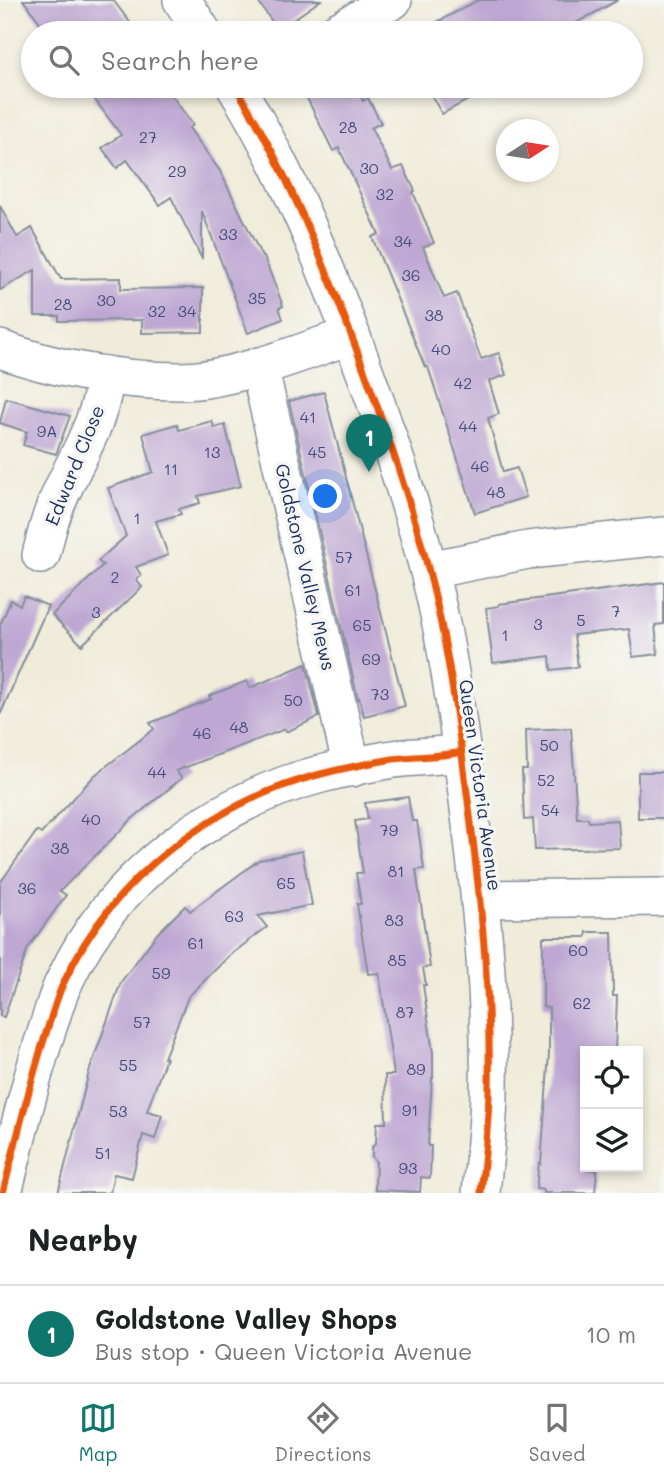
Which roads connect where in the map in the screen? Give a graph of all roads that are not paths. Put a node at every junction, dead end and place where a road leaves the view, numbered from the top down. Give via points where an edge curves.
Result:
1 (182, 0) edge
2 (393, 0) edge
3 (195, 21) edge
4 (356, 21) edge
5 (244, 98) edge
6 (351, 335) junction
7 (0, 349) edge
8 (259, 366) junction
9 (105, 375) junction
10 (664, 536) edge
11 (41, 555) dead end
12 (429, 570) junction
13 (462, 752) junction
14 (352, 768) junction
15 (664, 897) edge
16 (480, 899) junction
17 (3, 1193) edge
18 (481, 1193) edge

1 - 3 street
2 - 4 street
5 - 6 street, Queen Victoria Avenue via 328,273
6 - 8 street
6 - 12 street, Queen Victoria Avenue
7 - 9 street
8 - 9 street via 181,381
8 - 14 street, Goldstone Valley Mews
9 - 11 street, Edward Close via 97,414 51,518
10 - 12 street via 528,550
12 - 13 street, Queen Victoria Avenue
13 - 14 street
13 - 16 street, Queen Victoria Avenue
14 - 17 street via 292,783 235,807 177,845 124,891 81,947 64,982 28,1087
15 - 16 street
16 - 18 street, Queen Victoria Avenue via 489,1069

